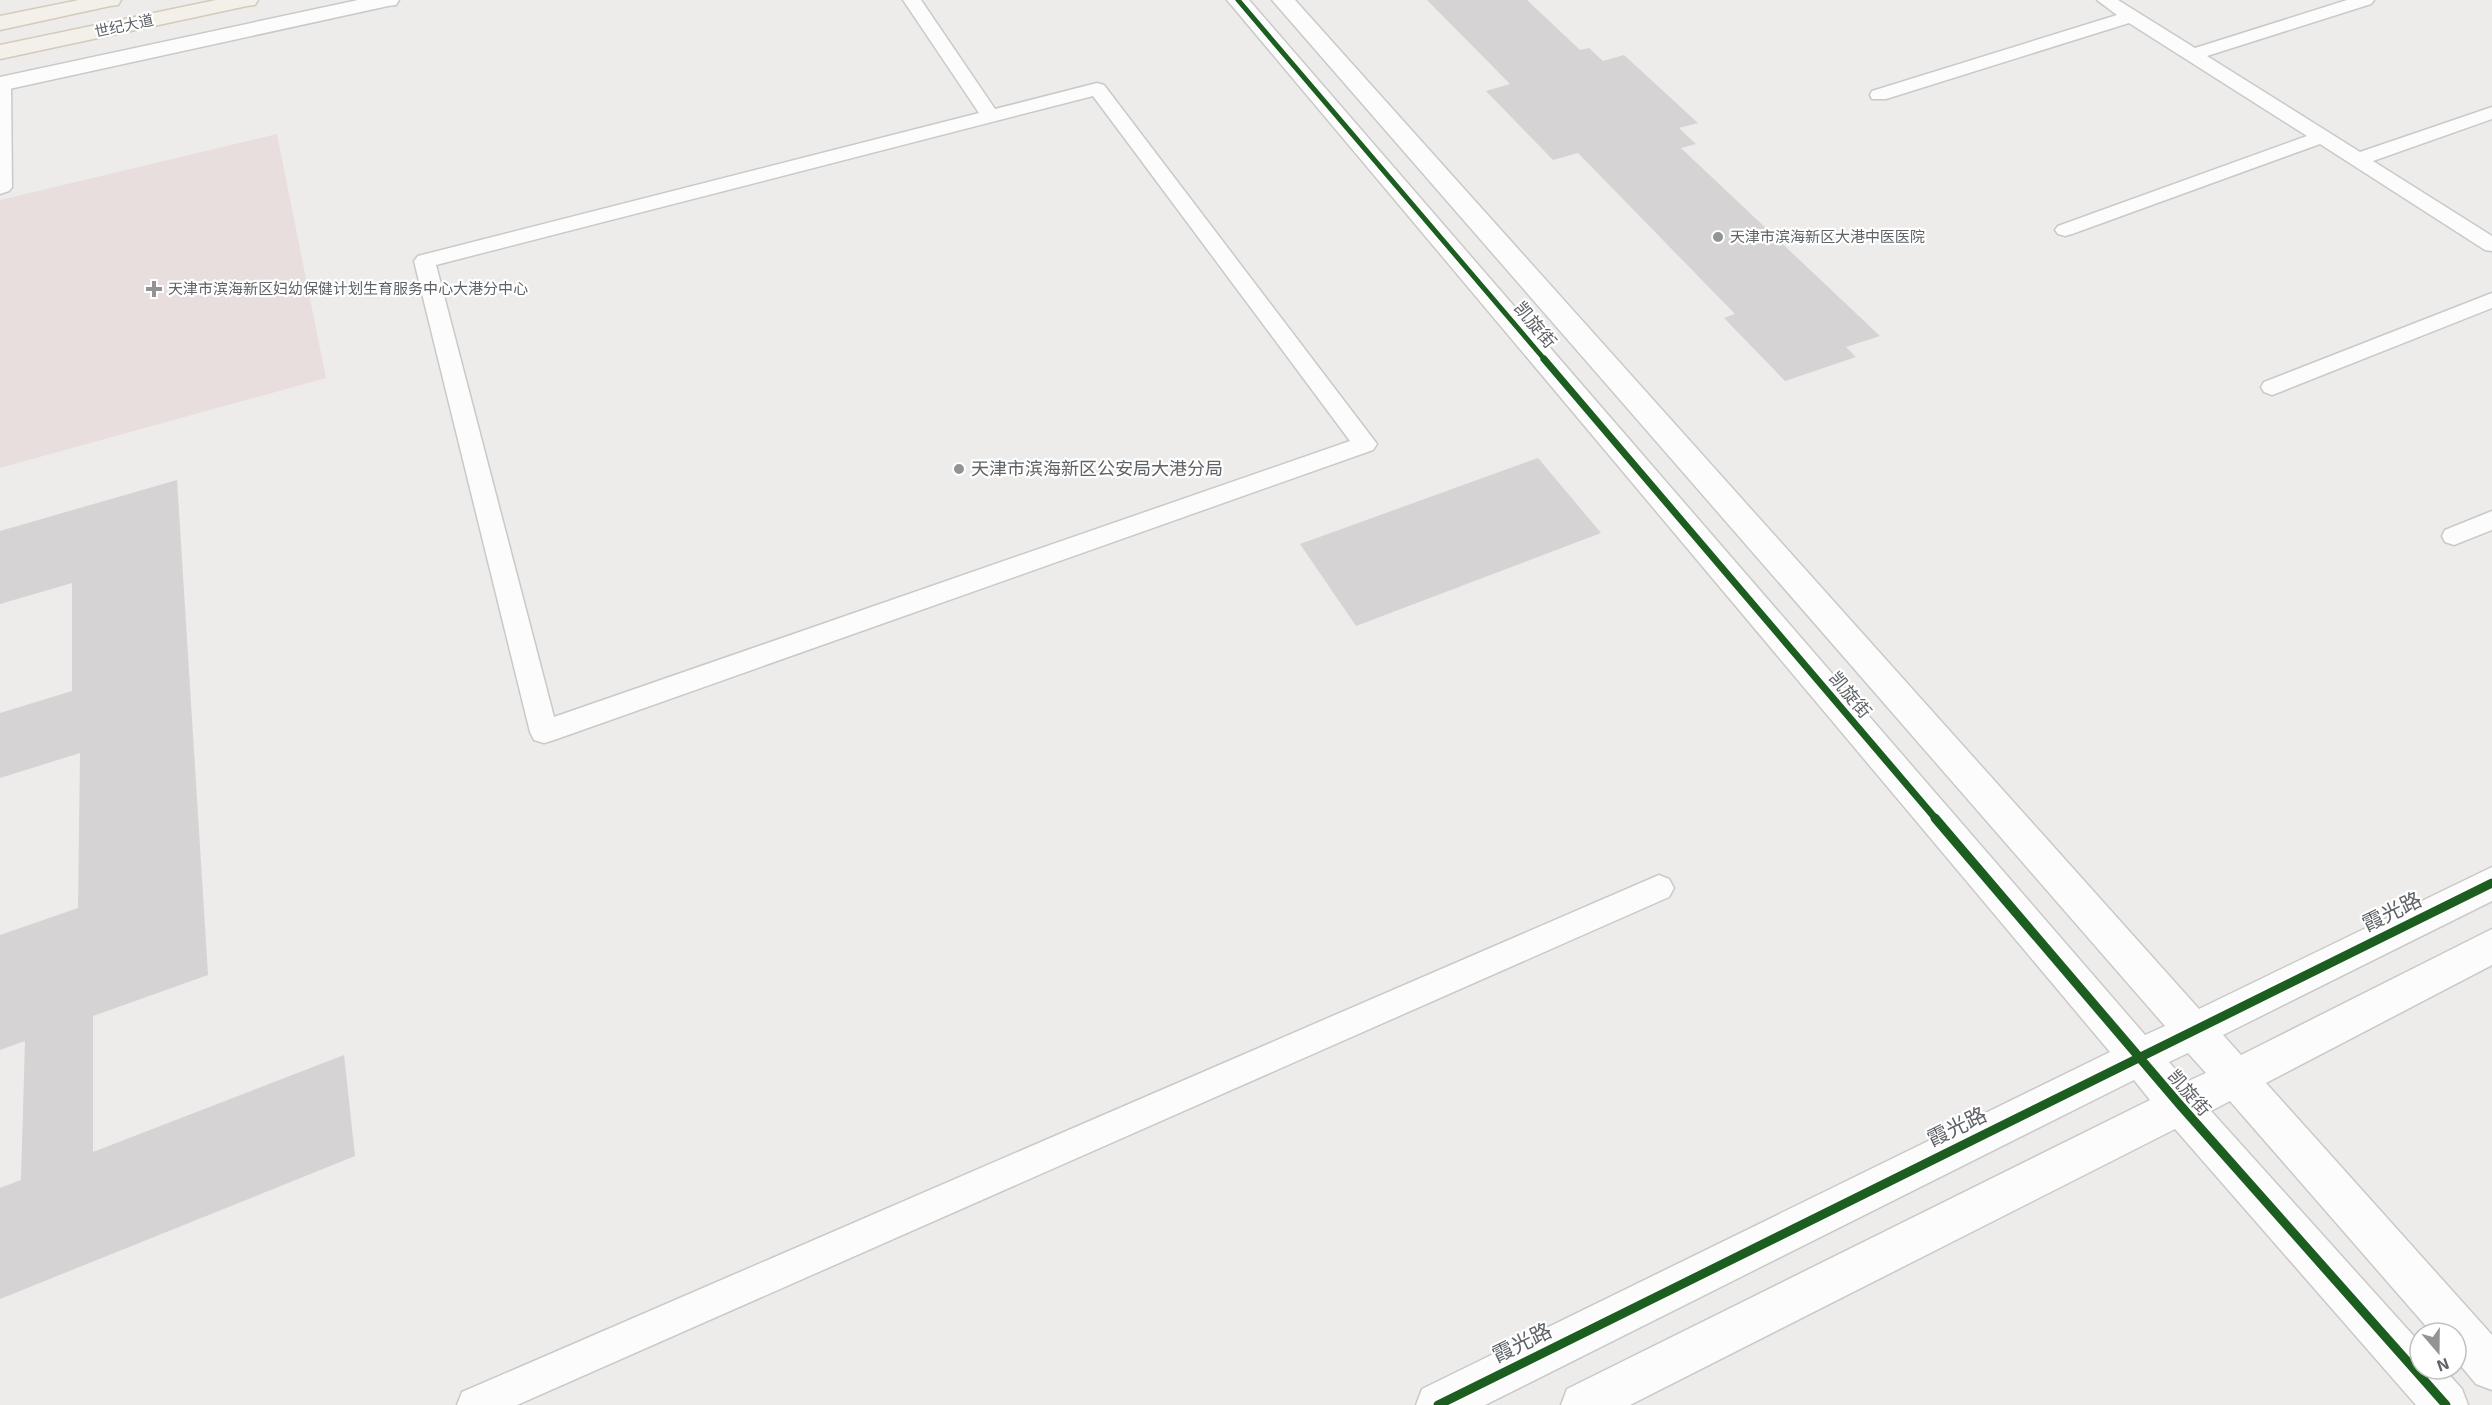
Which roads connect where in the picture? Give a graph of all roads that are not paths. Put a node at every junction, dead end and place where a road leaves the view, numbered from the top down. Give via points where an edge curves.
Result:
1 (110, 0) edge
2 (247, 0) edge
3 (388, 0) edge
4 (912, 0) edge
5 (1238, 0) edge
6 (1282, 0) edge
7 (2106, 0) edge
8 (2366, 0) edge
9 (2132, 16) junction
10 (0, 23) edge
11 (0, 52) edge
12 (2193, 55) junction
13 (1, 84) edge
14 (1879, 95) dead end
15 (2492, 113) edge
16 (991, 117) junction
17 (2322, 137) junction
18 (2357, 160) junction
19 (0, 188) edge
20 (2065, 230) dead end
21 (2492, 246) edge
22 (2492, 300) edge
23 (2272, 387) dead end
24 (2492, 520) edge
25 (2454, 536) dead end
26 (2492, 883) edge
27 (1659, 888) dead end
28 (2492, 946) edge
29 (2193, 1029) junction
30 (2139, 1057) junction
31 (2236, 1078) junction
32 (2180, 1105) junction
33 (2492, 1368) edge
34 (475, 1405) edge
35 (1438, 1405) edge
36 (1583, 1405) edge
37 (2446, 1405) edge

1 - 10 main road, 世纪大道
2 - 11 main road, 世纪大道
3 - 13 street
4 - 16 lane
5 - 30 street, 凯旋街
6 - 29 street, 凯旋街
7 - 9 lane
8 - 12 lane
9 - 12 lane
9 - 14 lane
12 - 17 lane
13 - 19 lane
15 - 18 lane
16 - 16 lane via 1096,89 1365,444 544,732 425,261
17 - 18 lane
17 - 20 lane
18 - 21 lane
22 - 23 lane
24 - 25 lane
26 - 29 street, 霞光路
27 - 34 lane
28 - 31 street
29 - 30 street, 霞光路
29 - 31 street, 凯旋街
30 - 32 street, 凯旋街
30 - 35 street, 霞光路
31 - 32 street
31 - 33 street, 凯旋街
32 - 36 street
32 - 37 street, 凯旋街

